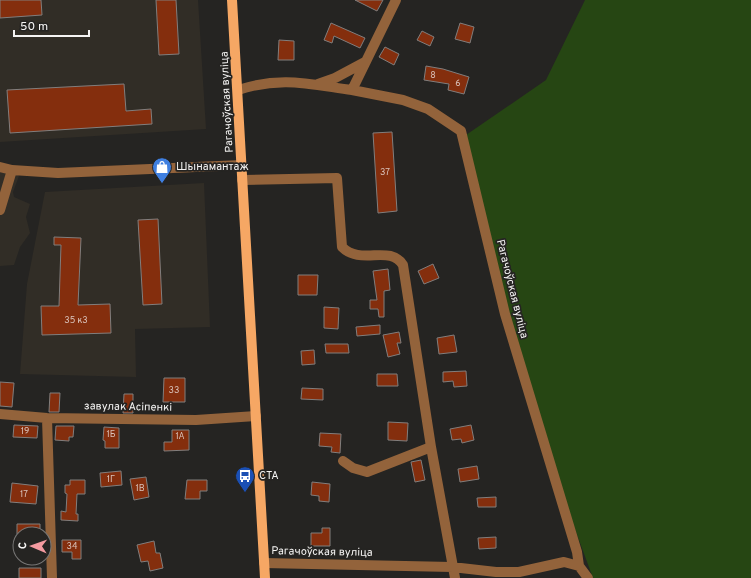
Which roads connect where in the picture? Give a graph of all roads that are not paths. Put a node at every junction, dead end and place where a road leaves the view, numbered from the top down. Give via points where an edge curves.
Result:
1 (232, 0) edge
2 (396, 0) edge
3 (366, 61) junction
4 (316, 85) junction
5 (238, 90) junction
6 (352, 90) junction
7 (242, 165) junction
8 (0, 167) edge
9 (12, 170) junction
10 (242, 180) junction
11 (0, 210) edge
12 (0, 414) edge
13 (256, 416) junction
14 (46, 418) junction
15 (431, 447) junction
16 (343, 461) dead end
17 (264, 563) junction
18 (579, 566) junction
19 (452, 567) junction
20 (52, 578) edge
21 (264, 578) edge
22 (455, 578) edge
23 (588, 578) edge

1 - 5 main road, Рагачоўская вуліца
2 - 3 street
3 - 4 street
3 - 6 street
4 - 5 street, Рагачоўская вуліца via 289,81 258,84
4 - 6 street, Рагачоўская вуліца
5 - 7 main road, Рагачоўская вуліца
6 - 18 street, Рагачоўская вуліца via 403,100 428,109 461,131 504,314 577,552
7 - 9 street via 58,173
7 - 10 main road, Рагачоўская вуліца
8 - 9 street
9 - 11 street
10 - 13 main road, Рагачоўская вуліца
10 - 15 street via 337,178 342,247 355,254 399,258 403,265
12 - 14 street, завулак Асіпенкі
13 - 14 street, завулак Асіпенкі via 196,420
13 - 17 main road, Рагачоўская вуліца
14 - 20 street
15 - 16 street via 367,472 353,468
15 - 19 street
17 - 19 street, Рагачоўская вуліца
17 - 21 main road, Рагачоўская вуліца
18 - 19 street, Рагачоўская вуліца via 564,562 519,572
18 - 23 street, Рагачоўская вуліца
19 - 22 street

